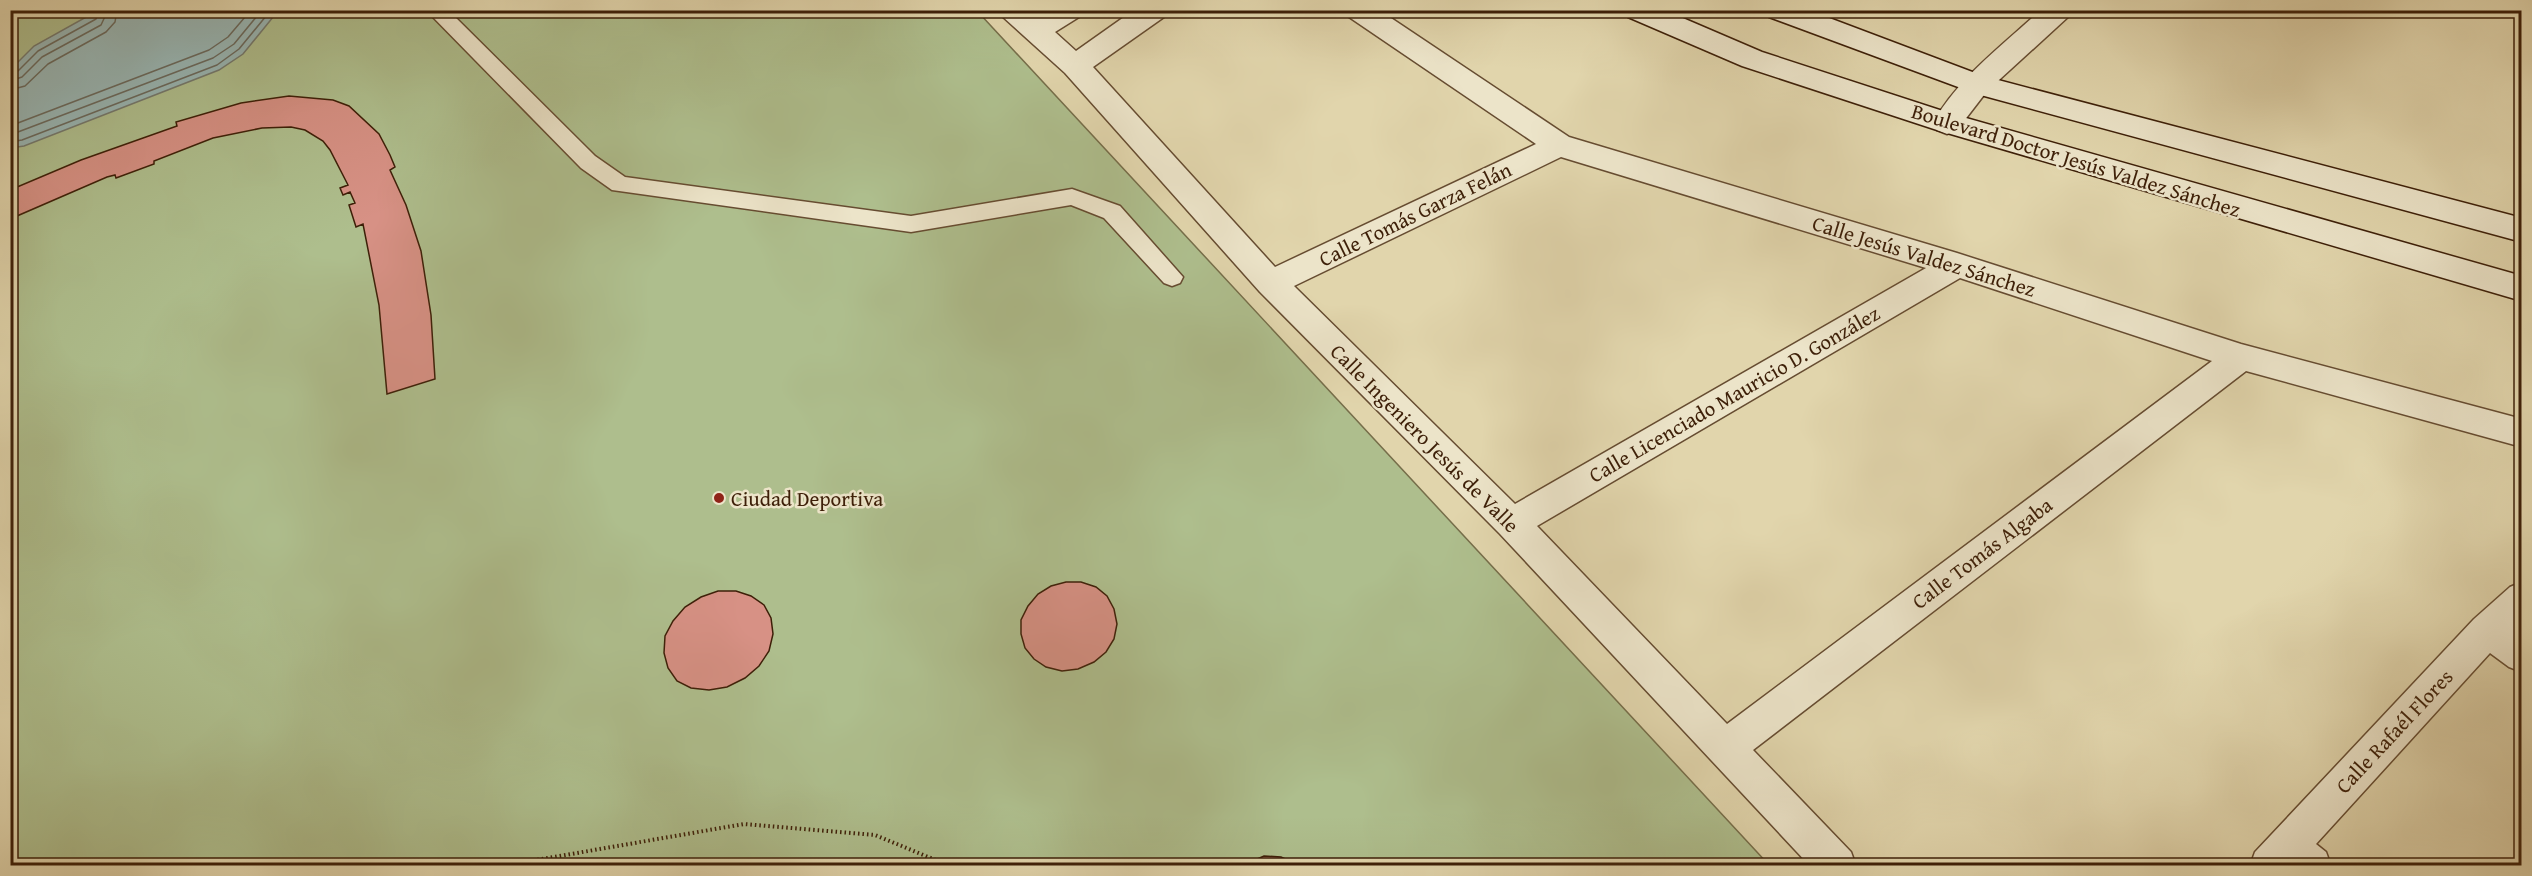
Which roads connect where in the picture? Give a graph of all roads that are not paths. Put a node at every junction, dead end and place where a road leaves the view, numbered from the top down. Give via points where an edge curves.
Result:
1 (436, 10) edge
2 (1069, 10) edge
3 (1154, 10) edge
4 (1359, 10) edge
5 (1638, 10) edge
6 (1779, 10) edge
7 (2058, 10) edge
8 (1025, 21) edge
9 (1074, 66) junction
10 (1977, 84) junction
11 (1947, 123) junction
12 (1559, 145) junction
13 (2522, 230) edge
14 (1957, 265) junction
15 (1172, 277) dead end
16 (1271, 283) junction
17 (2522, 289) edge
18 (2241, 357) junction
19 (2522, 433) edge
20 (1512, 524) junction
21 (2522, 598) edge
22 (2487, 631) junction
23 (2522, 655) edge
24 (1724, 749) junction
25 (2290, 858) edge
26 (1837, 866) edge

1 - 15 lane via 588,162 620,184 911,224 1072,197 1112,212
2 - 8 street
3 - 9 street
4 - 12 street, Calle Jesús Valdez Sánchez
5 - 11 street, Boulevard Doctor Jesús Valdez Sánchez via 1752,59
6 - 10 street, Boulevard Doctor Jesús Valdez Sánchez
7 - 10 street
8 - 9 street, Calle Ingeniero Jesús de Valle
9 - 16 street, Calle Ingeniero Jesús de Valle
10 - 11 street
10 - 13 street, Boulevard Doctor Jesús Valdez Sánchez
11 - 17 street, Boulevard Doctor Jesús Valdez Sánchez
12 - 14 street, Calle Jesús Valdez Sánchez
12 - 16 street, Calle Tomás Garza Felán
14 - 18 street, Calle Jesús Valdez Sánchez
14 - 20 street, Calle Licenciado Mauricio D. González
16 - 20 street, Calle Ingeniero Jesús de Valle
18 - 19 street, Calle Jesús Valdez Sánchez
18 - 24 street, Calle Tomás Algaba
20 - 24 street, Calle Ingeniero Jesús de Valle
21 - 22 street, Calle Rafaél Flores
22 - 23 street
22 - 25 street, Calle Rafaél Flores
24 - 26 street, Calle Ingeniero Jesús de Valle

